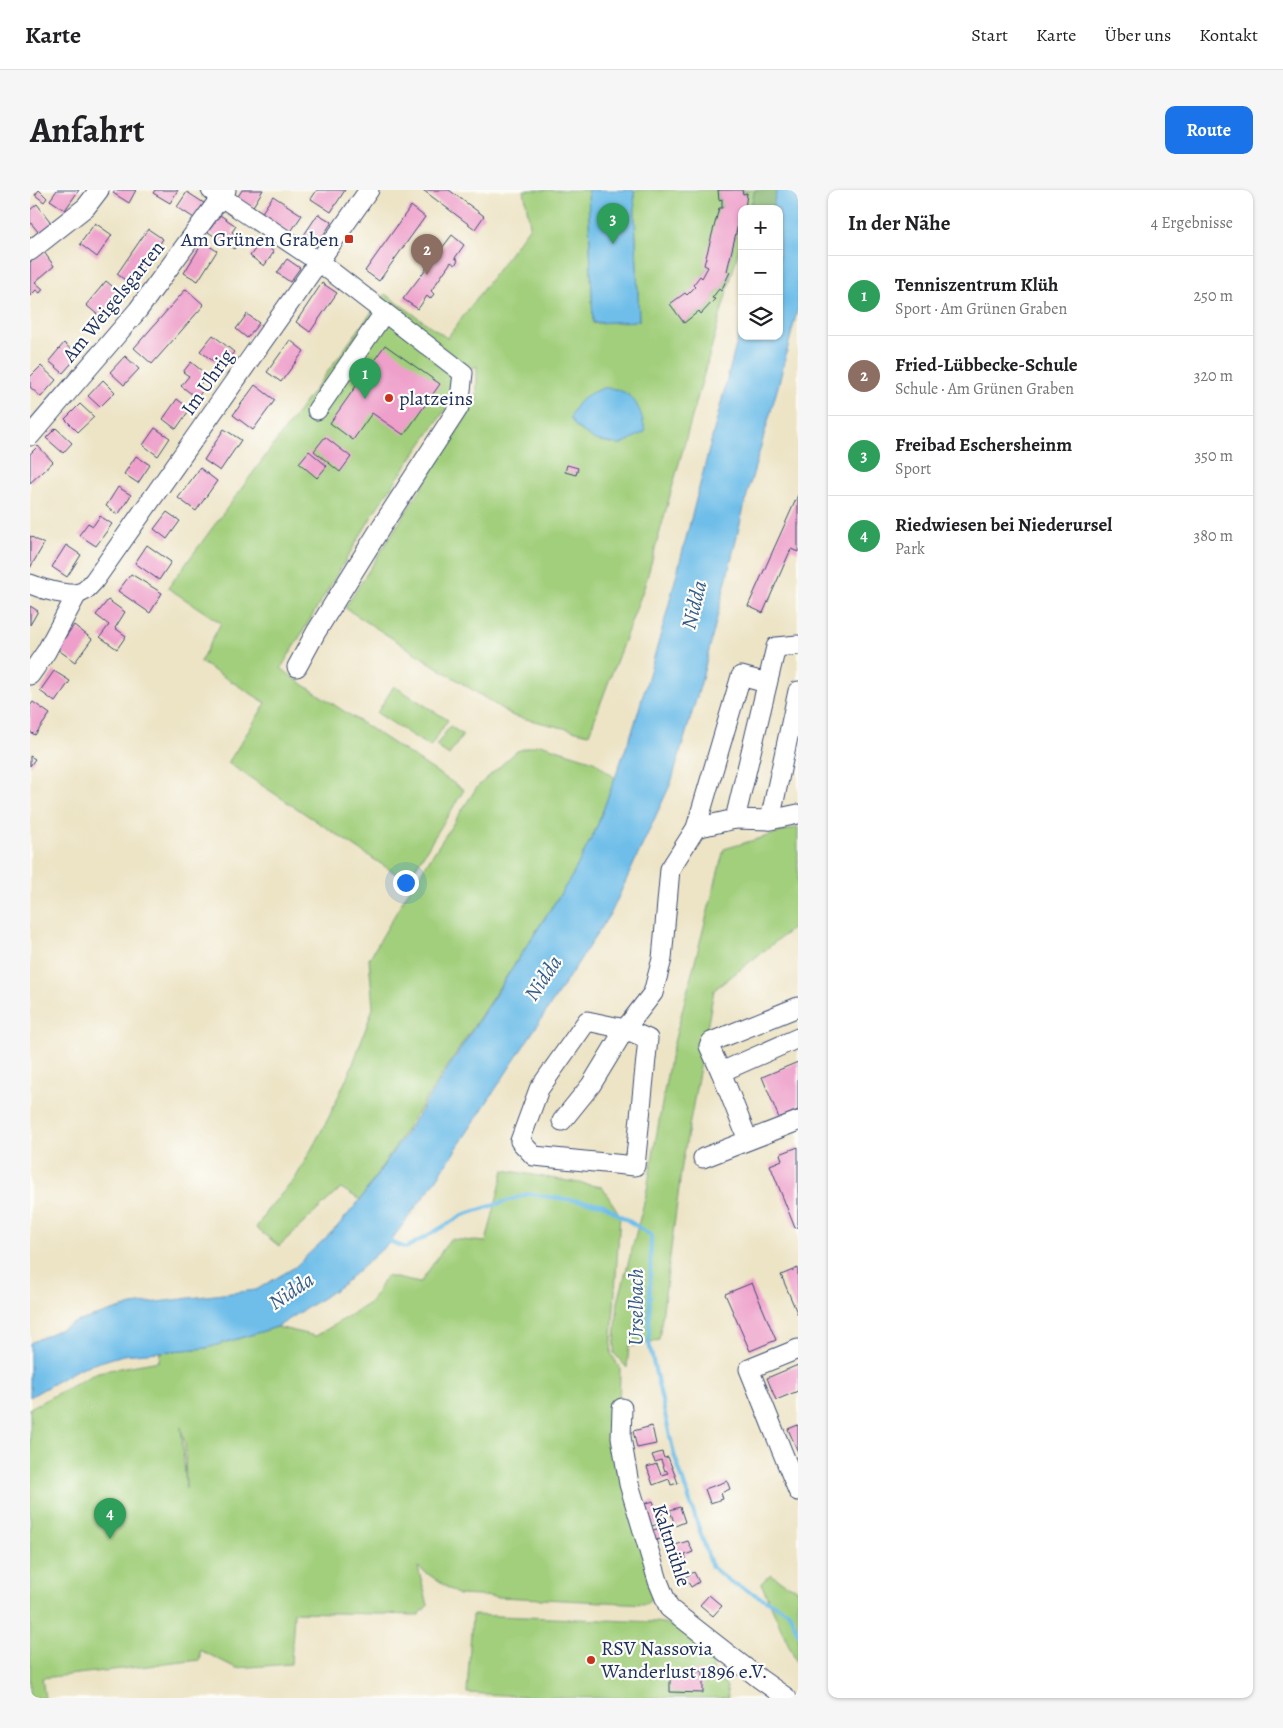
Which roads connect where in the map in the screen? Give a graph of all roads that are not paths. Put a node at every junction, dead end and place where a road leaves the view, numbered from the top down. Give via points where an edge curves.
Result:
1 (99, 190) edge
2 (368, 190) edge
3 (220, 192) edge
4 (30, 251) edge
5 (319, 262) junction
6 (384, 314) junction
7 (317, 410) dead end
8 (30, 436) edge
9 (30, 584) edge
10 (77, 594) junction
11 (798, 645) edge
12 (297, 667) dead end
13 (30, 675) edge
14 (767, 684) junction
15 (798, 691) edge
16 (798, 814) edge
17 (736, 819) junction
18 (770, 820) junction
19 (696, 828) junction
20 (798, 1007) edge
21 (625, 1029) junction
22 (798, 1038) edge
23 (721, 1072) junction
24 (562, 1121) dead end
25 (798, 1121) edge
26 (748, 1140) junction
27 (703, 1158) dead end
28 (798, 1350) edge
29 (622, 1408) dead end
30 (798, 1491) edge
31 (787, 1698) edge

1 - 4 street via 86,207
2 - 5 street, Im Uhrig
3 - 5 street
3 - 8 street, Am Weigelsgarten via 138,310
5 - 6 street
5 - 10 street, Im Uhrig via 94,582
6 - 7 street
6 - 12 street via 463,373 459,407 378,532
9 - 10 street via 60,593
10 - 13 street, Im Uhrig
11 - 14 street via 776,647
14 - 17 street
14 - 19 street via 741,676
15 - 18 street
16 - 18 street
17 - 18 street
17 - 19 street
19 - 21 street via 670,869 662,959 653,993
20 - 23 street via 710,1042
21 - 21 street via 648,1039 635,1166 534,1156 520,1141 539,1089 571,1044 588,1021
21 - 24 street via 591,1086
22 - 23 street
23 - 26 street
25 - 26 street
26 - 27 street
28 - 30 street via 749,1369
29 - 31 street, Kaltmühle via 621,1437 629,1484 669,1608

